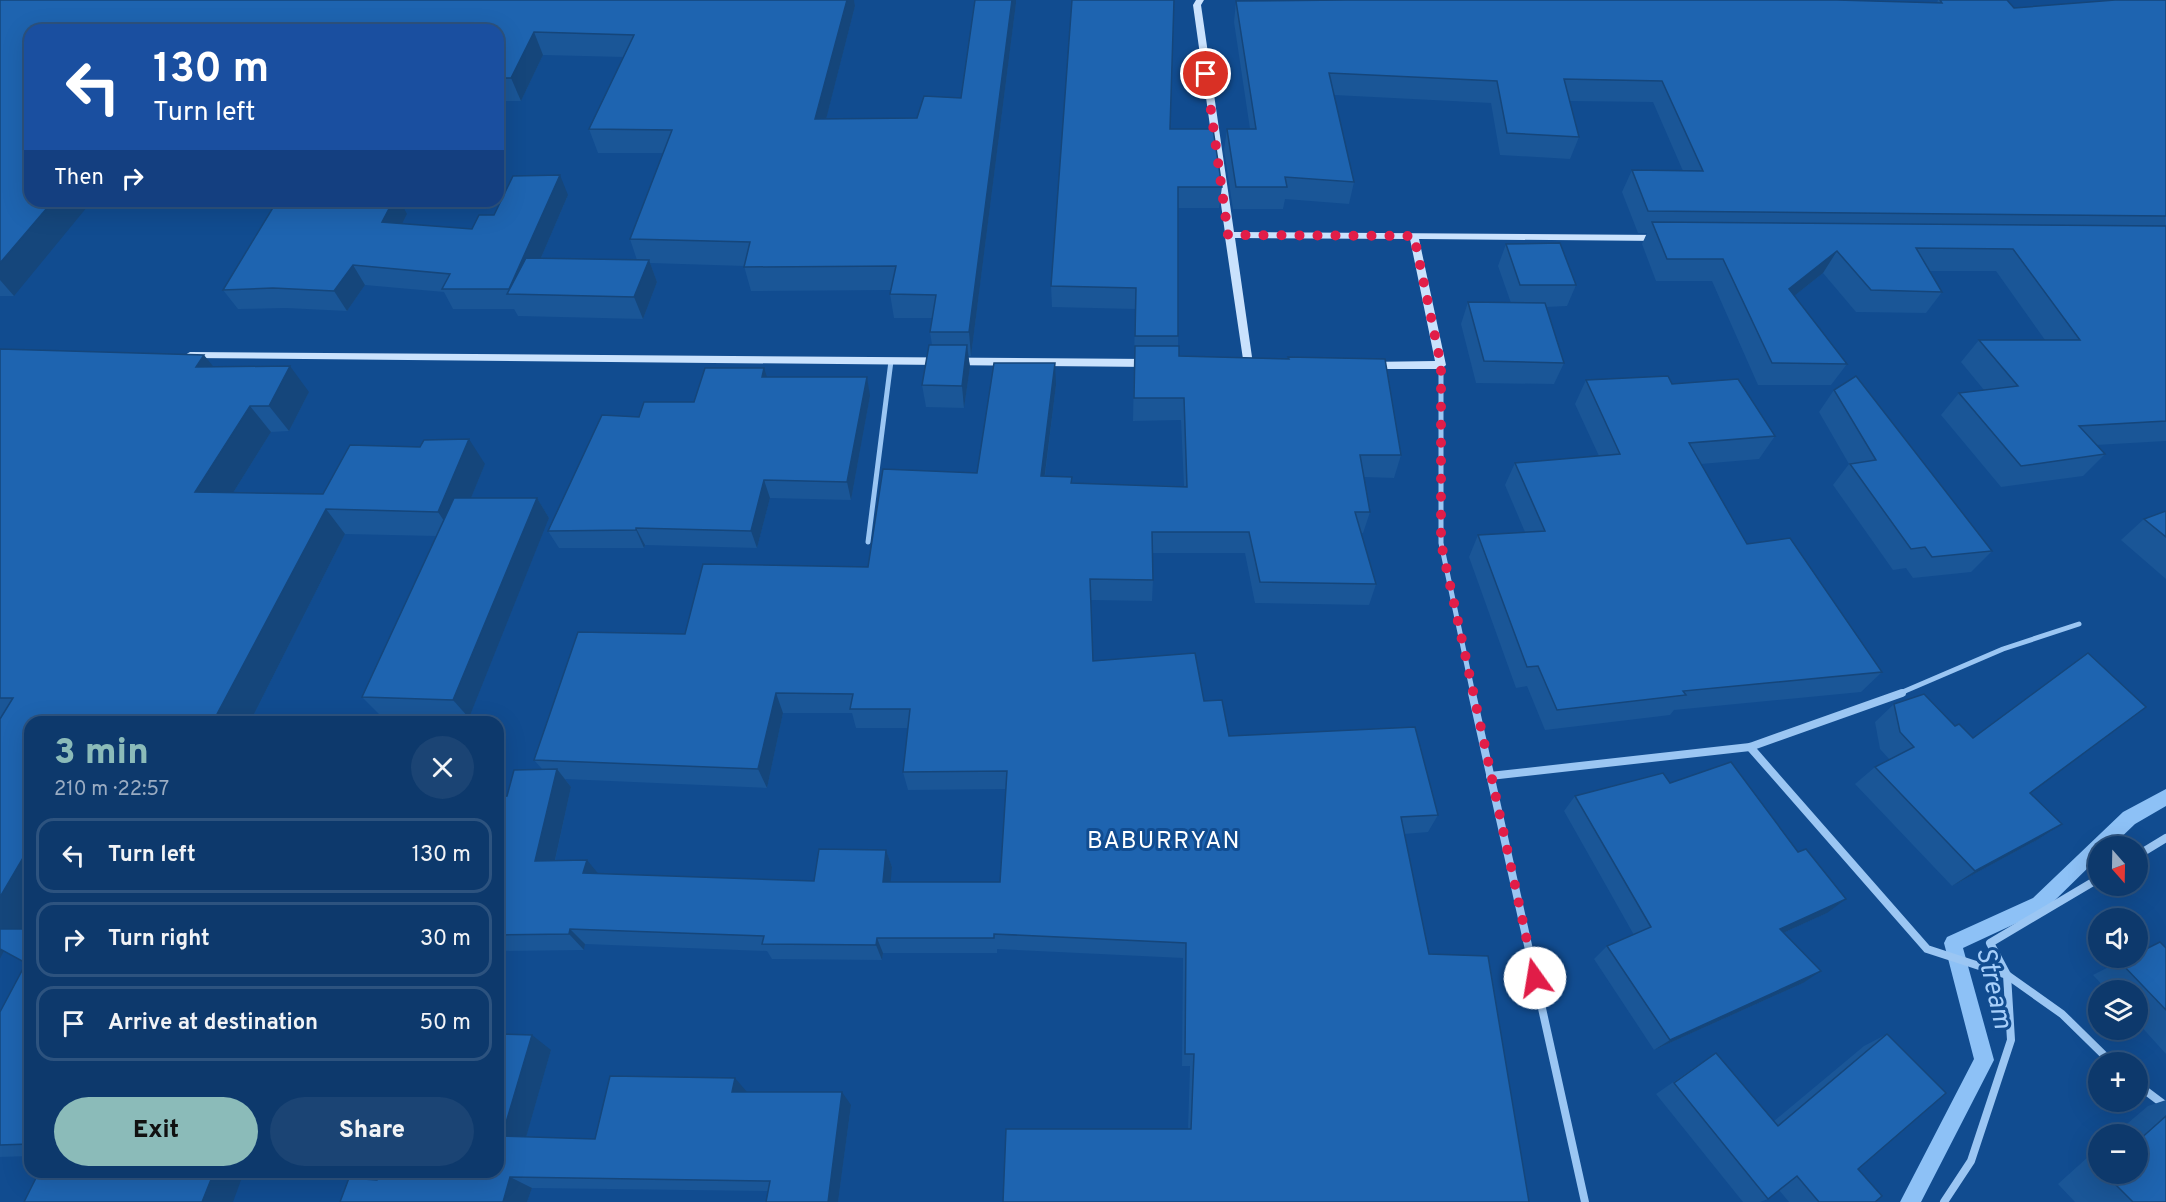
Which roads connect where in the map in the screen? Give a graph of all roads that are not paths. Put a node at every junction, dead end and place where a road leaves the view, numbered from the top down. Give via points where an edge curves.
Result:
1 (1200, 0) edge
2 (1228, 235) junction
3 (1414, 236) junction
4 (1676, 238) edge
5 (178, 355) edge
6 (891, 361) junction
7 (1164, 363) edge
8 (1236, 364) edge
9 (1361, 364) edge
10 (1441, 365) junction
11 (868, 542) dead end
12 (2079, 624) dead end
13 (1750, 747) junction
14 (1490, 776) junction
15 (2166, 838) edge
16 (2148, 849) edge
17 (2088, 885) edge
18 (2007, 975) junction
19 (2101, 1052) edge
20 (2148, 1092) edge
21 (2166, 1106) edge
22 (1585, 1202) edge
23 (1944, 1202) edge

1 - 2 street via 1197,5
2 - 3 street
2 - 8 street via 1253,364
3 - 4 street
3 - 10 street
5 - 6 street
6 - 7 street
6 - 11 street
9 - 10 street
10 - 14 street via 1441,543
12 - 13 street via 2003,649 1880,702
13 - 14 street
13 - 18 street via 1927,949
14 - 22 street
15 - 16 street
17 - 18 street via 1990,943
18 - 19 street via 2062,1014
18 - 23 street via 2011,1040 1971,1161
20 - 21 street

